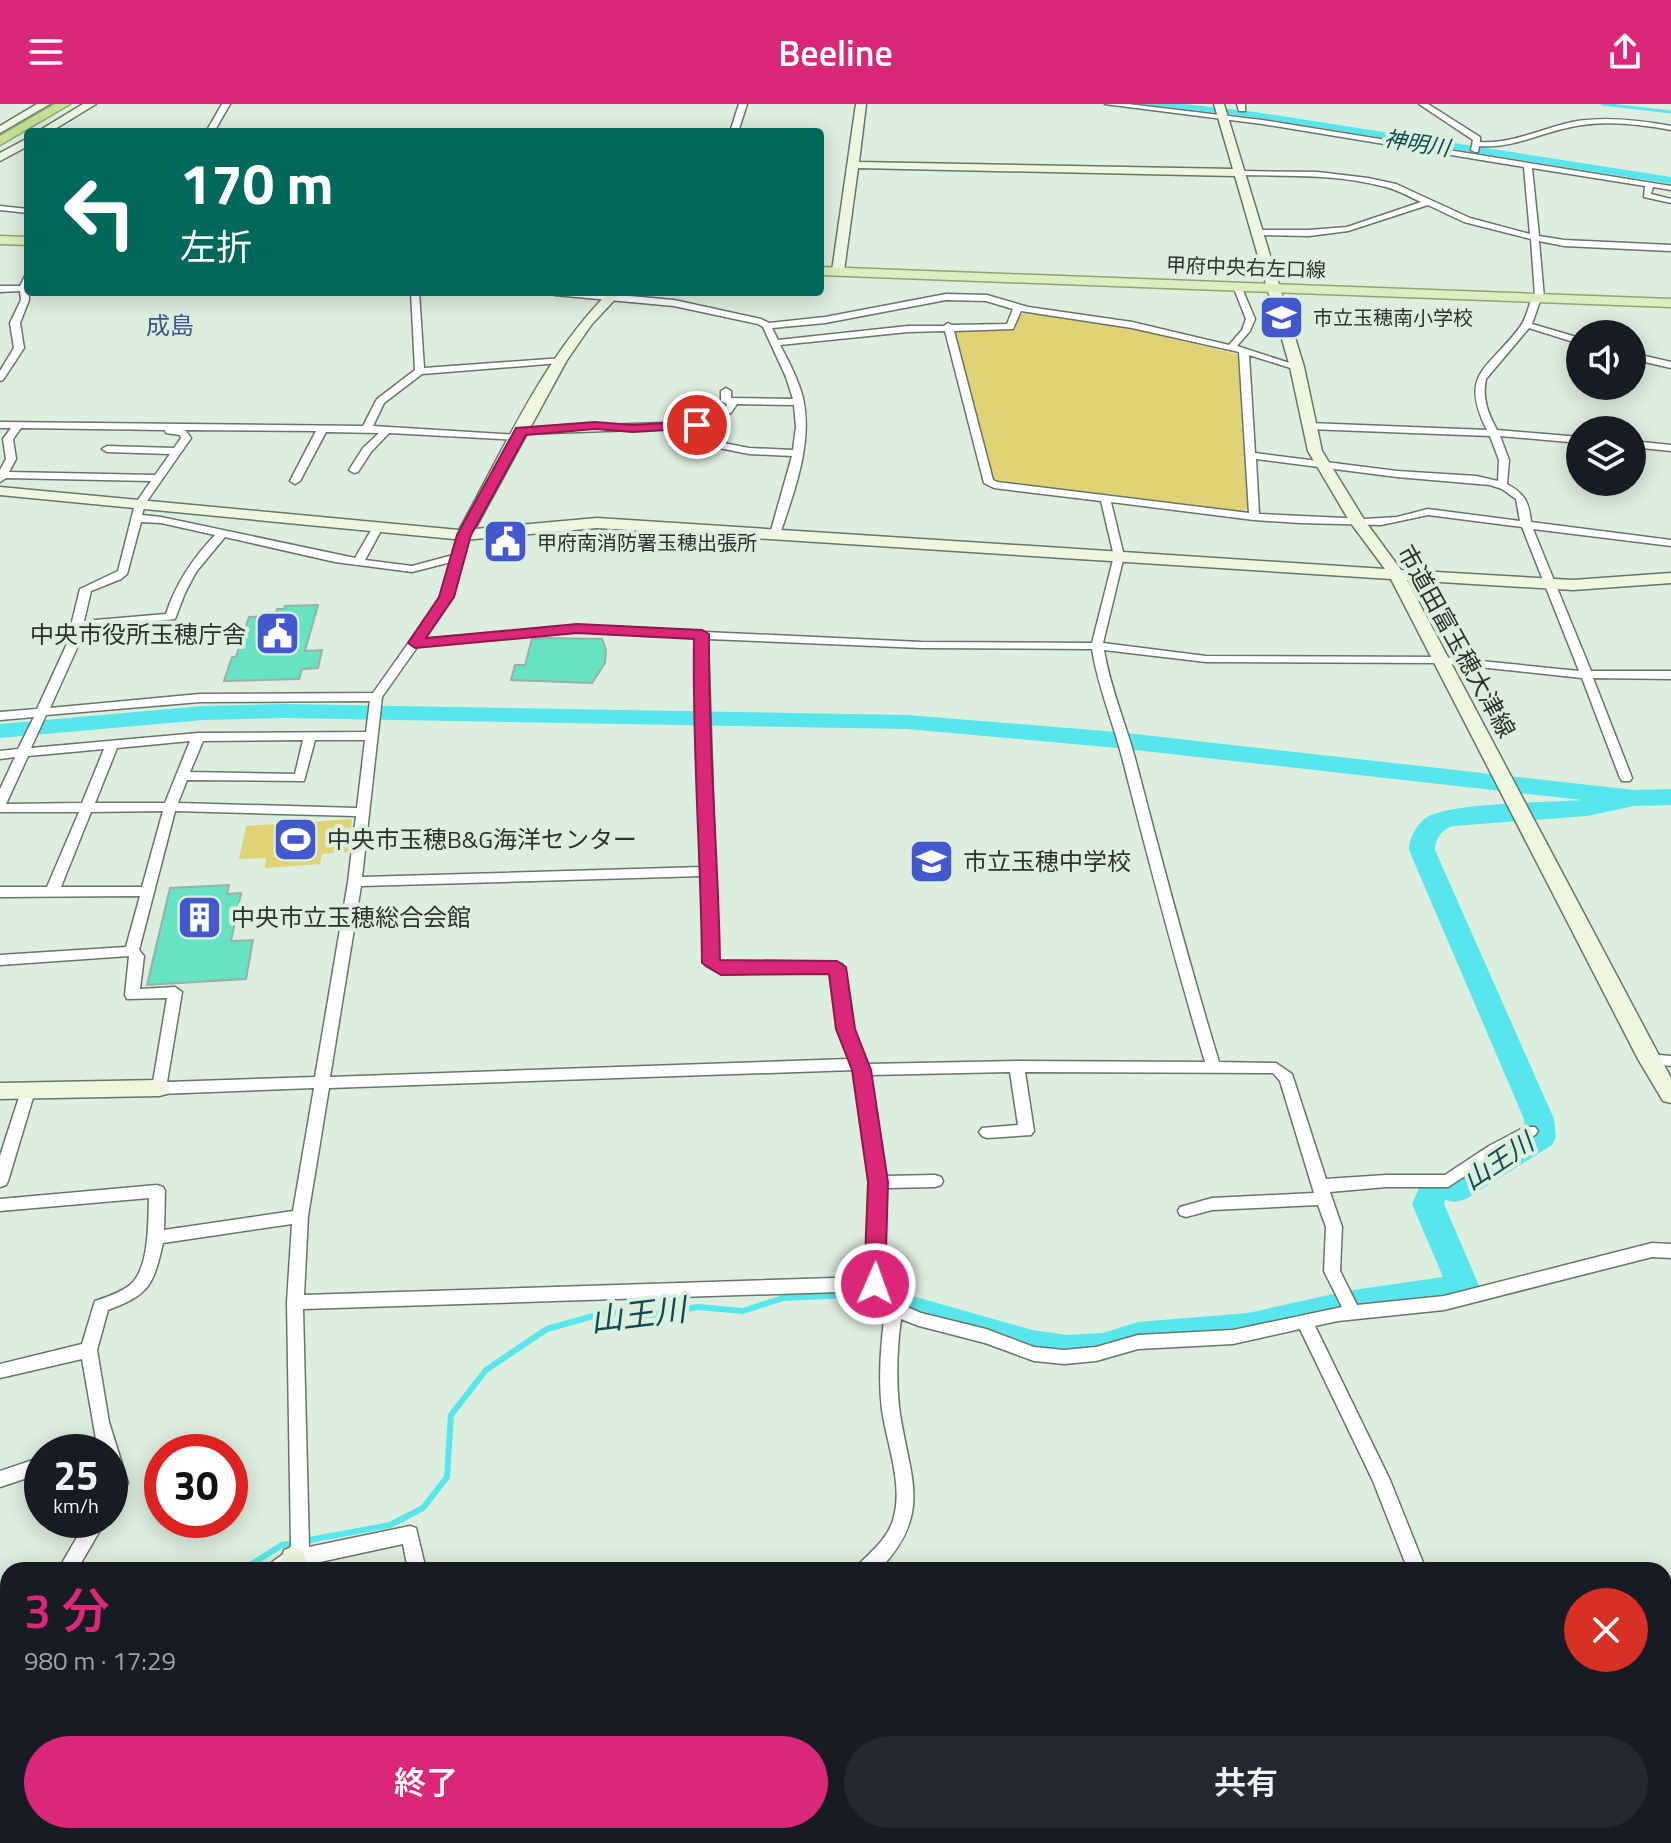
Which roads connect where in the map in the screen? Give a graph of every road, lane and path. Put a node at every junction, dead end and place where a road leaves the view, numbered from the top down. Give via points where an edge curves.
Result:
1 (45, 104) edge
2 (64, 104) edge
3 (91, 104) edge
4 (226, 104) edge
5 (743, 104) edge
6 (861, 104) edge
7 (1109, 104) edge
8 (1423, 104) edge
9 (1230, 112) edge
10 (49, 128) edge
11 (212, 128) edge
12 (735, 128) edge
13 (1671, 128) edge
14 (0, 130) edge
15 (0, 141) edge
16 (24, 143) edge
17 (1475, 149) junction
18 (0, 158) edge
19 (855, 165) junction
20 (1528, 165) junction
21 (1241, 173) junction
22 (1650, 184) junction
23 (1671, 188) edge
24 (1671, 201) edge
25 (1429, 202) junction
26 (0, 208) edge
27 (24, 211) edge
28 (1257, 232) junction
29 (1533, 238) junction
30 (0, 240) edge
31 (24, 241) edge
32 (1671, 248) edge
33 (824, 271) edge
34 (838, 271) junction
35 (987, 277) junction
36 (24, 285) edge
37 (1237, 286) junction
38 (1272, 288) junction
39 (0, 289) edge
40 (26, 296) edge
41 (415, 296) edge
42 (612, 296) edge
43 (981, 298) junction
44 (1538, 298) junction
45 (1671, 303) edge
46 (1018, 308) junction
47 (1527, 325) junction
48 (767, 326) junction
49 (948, 326) junction
50 (1566, 337) edge
51 (774, 343) junction
52 (1231, 348) junction
53 (1244, 351) junction
54 (1646, 359) edge
55 (560, 360) junction
56 (1671, 365) edge
57 (1297, 367) junction
58 (420, 371) junction
59 (0, 378) edge
60 (726, 391) dead end
61 (734, 401) junction
62 (798, 402) junction
63 (19, 424) junction
64 (0, 425) edge
65 (697, 425) junction
66 (135, 426) junction
67 (1309, 426) junction
68 (323, 428) junction
69 (367, 429) junction
70 (387, 430) junction
71 (1494, 433) junction
72 (519, 435) junction
73 (1566, 439) edge
74 (1646, 445) edge
75 (1671, 448) edge
76 (107, 449) dead end
77 (176, 451) junction
78 (796, 453) junction
79 (1251, 456) junction
80 (1320, 461) junction
81 (354, 470) dead end
82 (155, 478) junction
83 (1, 481) edge
84 (295, 481) dead end
85 (1502, 486) junction
86 (1105, 498) junction
87 (138, 511) junction
88 (1254, 517) junction
89 (1358, 522) junction
90 (1526, 524) junction
91 (378, 527) junction
92 (223, 533) junction
93 (775, 534) junction
94 (464, 535) junction
95 (1671, 543) edge
96 (1119, 556) junction
97 (459, 557) junction
98 (358, 562) junction
99 (1396, 574) junction
100 (1671, 578) edge
101 (1552, 585) junction
102 (77, 625) junction
103 (702, 634) junction
104 (415, 643) junction
105 (1097, 646) junction
106 (1441, 660) junction
107 (1584, 674) junction
108 (1671, 675) edge
109 (376, 697) junction
110 (42, 712) junction
111 (0, 716) edge
112 (373, 730) junction
113 (310, 736) junction
114 (198, 737) junction
115 (112, 745) junction
116 (26, 747) junction
117 (0, 755) edge
118 (183, 776) junction
119 (1626, 778) dead end
120 (0, 805) edge
121 (89, 806) junction
122 (170, 807) junction
123 (364, 812) junction
124 (710, 871) junction
125 (355, 882) junction
126 (53, 890) junction
127 (146, 891) junction
128 (0, 892) edge
129 (132, 951) junction
130 (0, 960) edge
131 (1648, 1059) junction
132 (1671, 1061) edge
133 (1017, 1066) junction
134 (861, 1067) junction
135 (1214, 1069) junction
136 (319, 1085) junction
137 (159, 1088) junction
138 (0, 1091) edge
139 (28, 1091) junction
140 (1671, 1095) edge
141 (1530, 1131) dead end
142 (987, 1132) dead end
143 (0, 1181) edge
144 (935, 1181) dead end
145 (878, 1182) junction
146 (1322, 1193) junction
147 (0, 1205) edge
148 (1186, 1211) dead end
149 (300, 1216) junction
150 (156, 1238) junction
151 (1671, 1251) edge
152 (875, 1284) junction
153 (295, 1302) junction
154 (894, 1309) junction
155 (1353, 1313) junction
156 (1305, 1322) junction
157 (89, 1350) junction
158 (0, 1371) edge
159 (105, 1434) edge
160 (24, 1471) edge
161 (0, 1479) edge
162 (86, 1538) edge
163 (292, 1555) edge
164 (72, 1562) edge
165 (415, 1562) edge
166 (874, 1562) edge
167 (1414, 1562) edge

1 - 14 street
2 - 15 highway
3 - 10 street
4 - 11 street
5 - 12 street
6 - 19 street
7 - 9 street
8 - 17 street via 1477,139
9 - 17 street
9 - 21 street, 市道田富玉穂大津線
13 - 17 street via 1574,124
16 - 18 street
17 - 20 street
19 - 21 street
19 - 34 street
20 - 22 street
20 - 29 street
21 - 25 street via 1368,180
21 - 28 street, 市道田富玉穂大津線
22 - 23 street
22 - 24 street via 1647,195
25 - 28 street via 1348,229
25 - 29 street via 1467,220
26 - 27 street
28 - 38 street, 市道田富玉穂大津線
29 - 32 street
29 - 44 street
30 - 31 main road
33 - 34 main road, 甲府中央右左口線
34 - 35 main road, 甲府中央右左口線
35 - 37 main road, 甲府中央右左口線
35 - 43 street
36 - 39 street
37 - 38 main road, 甲府中央右左口線
37 - 52 street via 1252,325
38 - 44 main road, 甲府中央右左口線
38 - 57 street, 市道田富玉穂大津線
40 - 59 street via 15,323 19,348
41 - 58 street
42 - 48 street via 674,303
42 - 55 street
43 - 46 street
43 - 48 street via 946,297
44 - 45 main road, 甲府中央右左口線
44 - 47 street
46 - 49 street via 1010,327
46 - 52 street via 1132,325
47 - 50 street
47 - 71 street via 1478,387
48 - 51 street
49 - 51 street
49 - 86 street via 988,481
51 - 62 street
52 - 53 street
53 - 57 street
53 - 79 street
54 - 56 street
55 - 58 street
55 - 72 street
57 - 67 street, 市道田富玉穂大津線
58 - 69 street via 380,401
60 - 61 street via 726,401
61 - 62 street
61 - 65 street via 728,411 702,415
62 - 78 street
63 - 64 street
63 - 66 street
63 - 83 street via 8,439 11,459
65 - 72 street via 595,425
65 - 78 street via 698,441
66 - 68 street
66 - 77 street via 183,433 186,438
67 - 71 street
67 - 80 street, 市道田富玉穂大津線
68 - 69 street
68 - 84 street
69 - 70 street
70 - 72 street
70 - 81 street
71 - 73 street
71 - 85 street via 1505,462
72 - 94 street
74 - 75 street
76 - 77 street
77 - 82 street
78 - 93 street via 791,489
79 - 80 street
79 - 88 street
80 - 85 street
80 - 89 street, 市道田富玉穂大津線
82 - 83 street
82 - 87 street
83 - 87 street
85 - 90 street via 1524,503
86 - 88 street
86 - 96 street
87 - 91 street
87 - 92 street
87 - 102 street via 123,572 86,589
88 - 89 street
89 - 90 street via 1406,521 1428,512
89 - 99 street, 市道田富玉穂大津線
90 - 95 street
90 - 101 street
91 - 94 street
91 - 98 street
92 - 98 street
92 - 102 street via 190,570 171,617
93 - 94 street via 597,523
93 - 96 street
94 - 97 street
96 - 99 street
96 - 105 street
97 - 98 street via 412,569
97 - 104 street via 447,597
99 - 101 street
99 - 106 street, 市道田富玉穂大津線
100 - 101 street
101 - 107 street
102 - 110 street
103 - 104 street via 577,629
103 - 105 street via 921,645
103 - 124 street via 701,726
104 - 109 street
105 - 106 street via 1206,659
105 - 135 street
106 - 107 street
106 - 131 street, 市道田富玉穂大津線
107 - 108 street
107 - 119 street
109 - 110 street via 200,698
109 - 112 street
110 - 111 street
110 - 116 street
112 - 113 street
112 - 123 street
113 - 114 street
113 - 118 street via 300,778
114 - 115 street
114 - 118 street
115 - 116 street
115 - 121 street
116 - 117 street
116 - 120 street
118 - 122 street
120 - 121 street
121 - 122 street
121 - 126 street
122 - 123 street
122 - 127 street
123 - 125 street
124 - 125 street
124 - 134 street via 711,963 721,969 837,967 846,1029
125 - 136 street
126 - 127 street
126 - 128 street
127 - 129 street
129 - 130 street
129 - 137 street via 137,956 132,995 175,992
131 - 132 street
131 - 140 street, 市道田富玉穂大津線
133 - 134 street
133 - 135 street
133 - 142 street via 1026,1131
134 - 136 street
134 - 145 street
135 - 146 street via 1276,1068 1287,1078
136 - 137 street
136 - 149 street
137 - 139 street
138 - 139 street
139 - 143 street
141 - 146 street via 1448,1181 1386,1181
144 - 145 street
145 - 152 street
146 - 148 street
146 - 155 street via 1334,1227 1332,1271
147 - 150 street via 157,1191
149 - 150 street
149 - 153 street
150 - 157 street via 144,1286 101,1306
151 - 155 street via 1652,1250 1444,1303
152 - 153 street
152 - 154 street
153 - 163 street
154 - 156 street via 1034,1354 1064,1357 1138,1342 1233,1337
154 - 166 street via 891,1407 904,1515 891,1545
155 - 156 street
156 - 167 street
157 - 158 street
157 - 159 street
160 - 161 street
162 - 164 street
163 - 165 street via 410,1534

